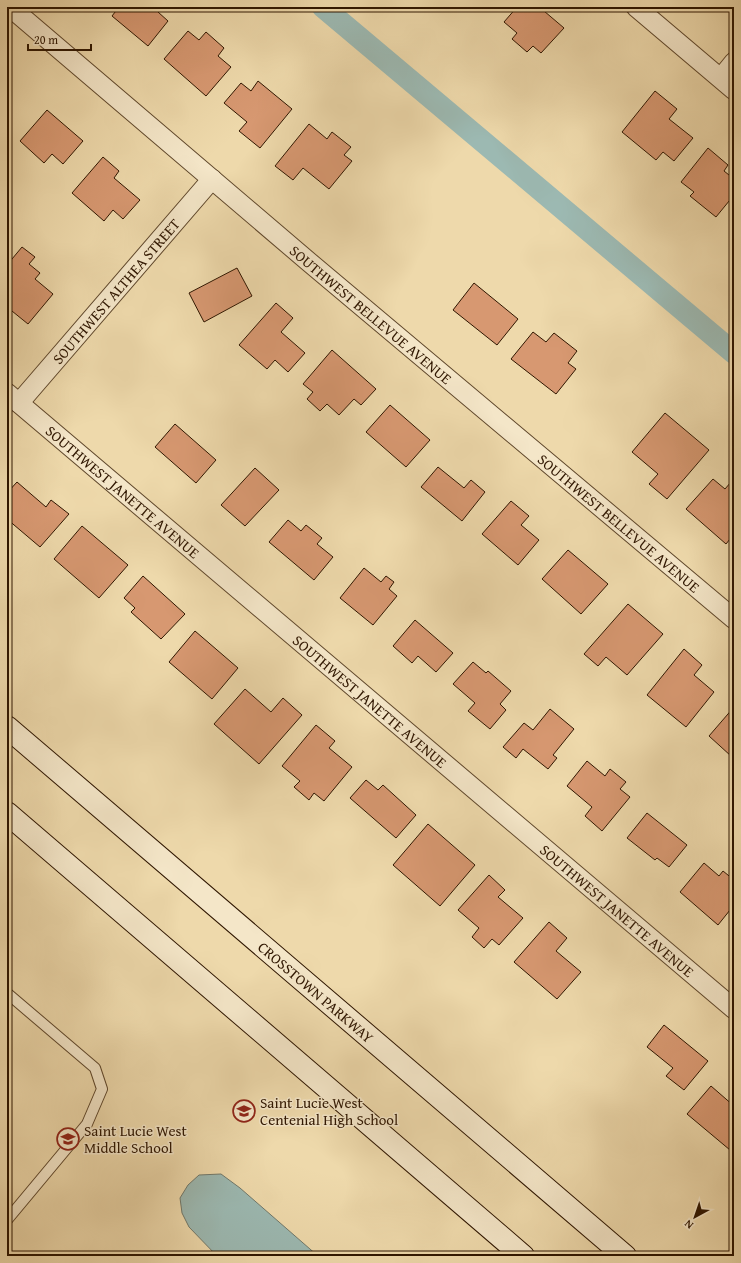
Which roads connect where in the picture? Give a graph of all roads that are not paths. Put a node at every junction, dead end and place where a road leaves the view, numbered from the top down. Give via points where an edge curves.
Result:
1 (10, 7) edge
2 (636, 7) edge
3 (734, 62) edge
4 (727, 84) edge
5 (212, 179) junction
6 (13, 398) edge
7 (734, 619) edge
8 (7, 727) edge
9 (7, 813) edge
10 (7, 993) edge
11 (734, 1009) edge
12 (7, 1220) edge
13 (523, 1256) edge
14 (625, 1256) edge

1 - 5 street, SOUTHWEST BELLEVUE AVENUE
2 - 4 street
3 - 4 street
5 - 6 street, SOUTHWEST ALTHEA STREET
5 - 7 street, SOUTHWEST BELLEVUE AVENUE
6 - 11 street, SOUTHWEST JANETTE AVENUE
8 - 14 main road, CROSSTOWN PARKWAY
9 - 13 main road
10 - 12 lane via 96,1068 102,1089 88,1124

